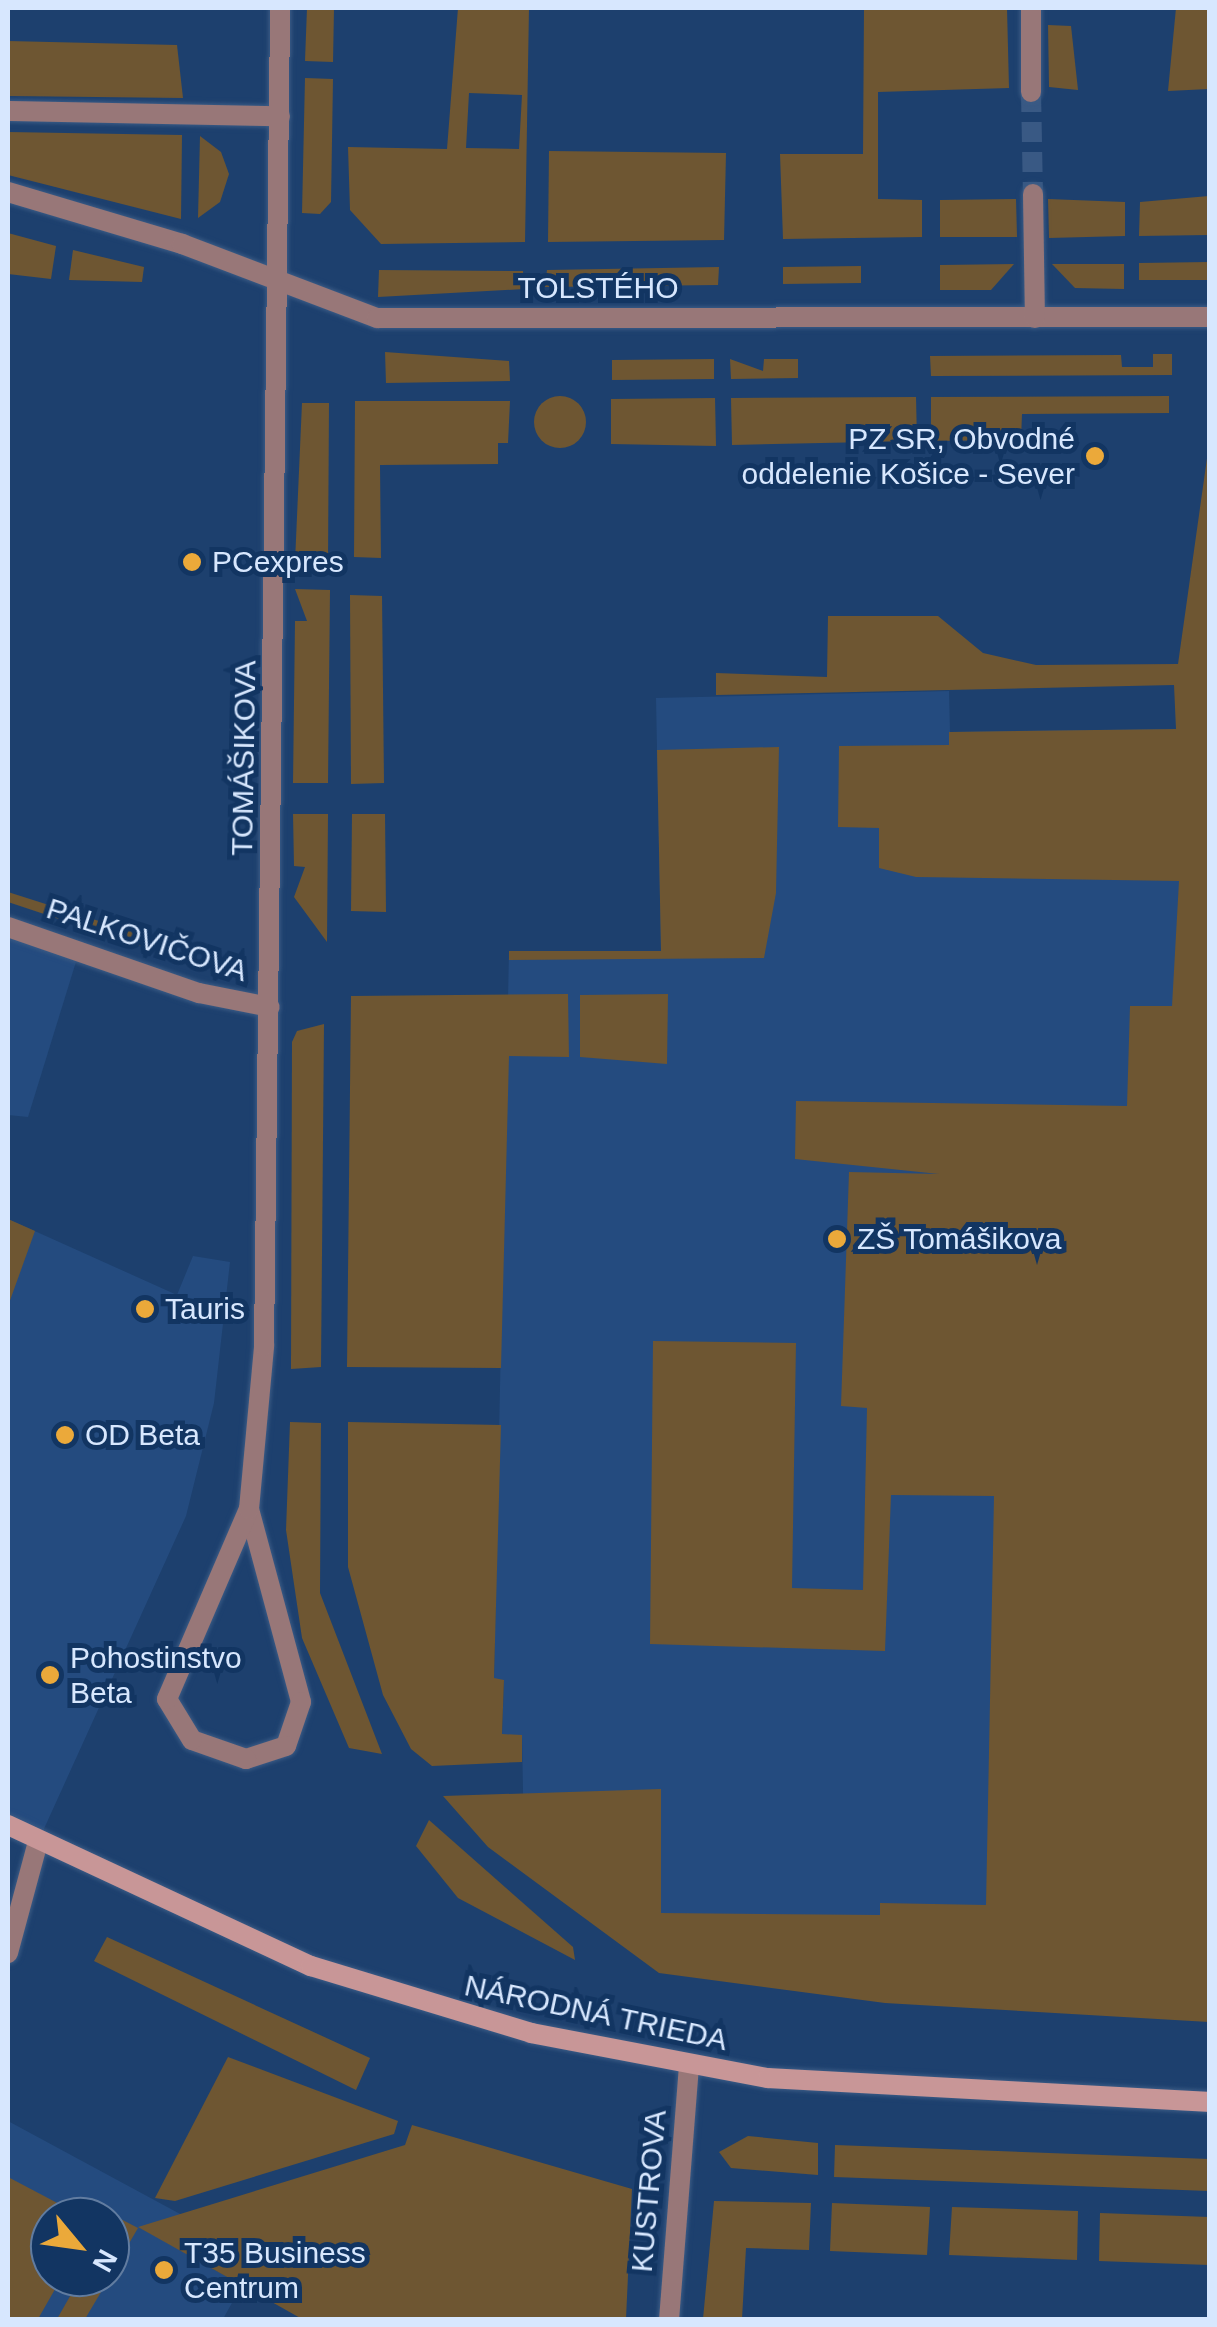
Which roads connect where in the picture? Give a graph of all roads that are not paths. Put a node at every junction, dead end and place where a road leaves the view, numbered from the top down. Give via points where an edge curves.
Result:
1 (280, 8) edge
2 (1031, 8) edge
3 (1031, 92) tunnel mouth
4 (8, 111) edge
5 (280, 116) junction
6 (8, 192) edge
7 (1034, 194) tunnel mouth
8 (279, 286) junction
9 (1210, 317) edge
10 (1035, 318) junction
11 (8, 926) edge
12 (270, 1007) junction
13 (249, 1509) junction
14 (8, 1825) edge
15 (38, 1842) junction
16 (8, 1953) edge
17 (689, 2068) junction
18 (1210, 2102) edge
19 (669, 2320) edge

1 - 5 street, TOMÁŠIKOVA
2 - 3 street
4 - 5 street
5 - 8 street, TOMÁŠIKOVA
6 - 8 street, TOLSTÉHO via 182,244
7 - 10 street
8 - 10 street, TOLSTÉHO via 378,318
8 - 12 street, TOMÁŠIKOVA
9 - 10 street, TOLSTÉHO
11 - 12 street, PALKOVIČOVA via 200,993
12 - 13 street, TOMÁŠIKOVA via 264,1346
13 - 13 street, TOMÁŠIKOVA via 167,1699 192,1740 246,1759 286,1746 301,1702
14 - 15 street, NÁRODNÁ TRIEDA
15 - 16 street
15 - 17 street, NÁRODNÁ TRIEDA via 208,1925 379,1991
17 - 18 street, NÁRODNÁ TRIEDA via 864,2088
17 - 19 street, KUSTROVA

